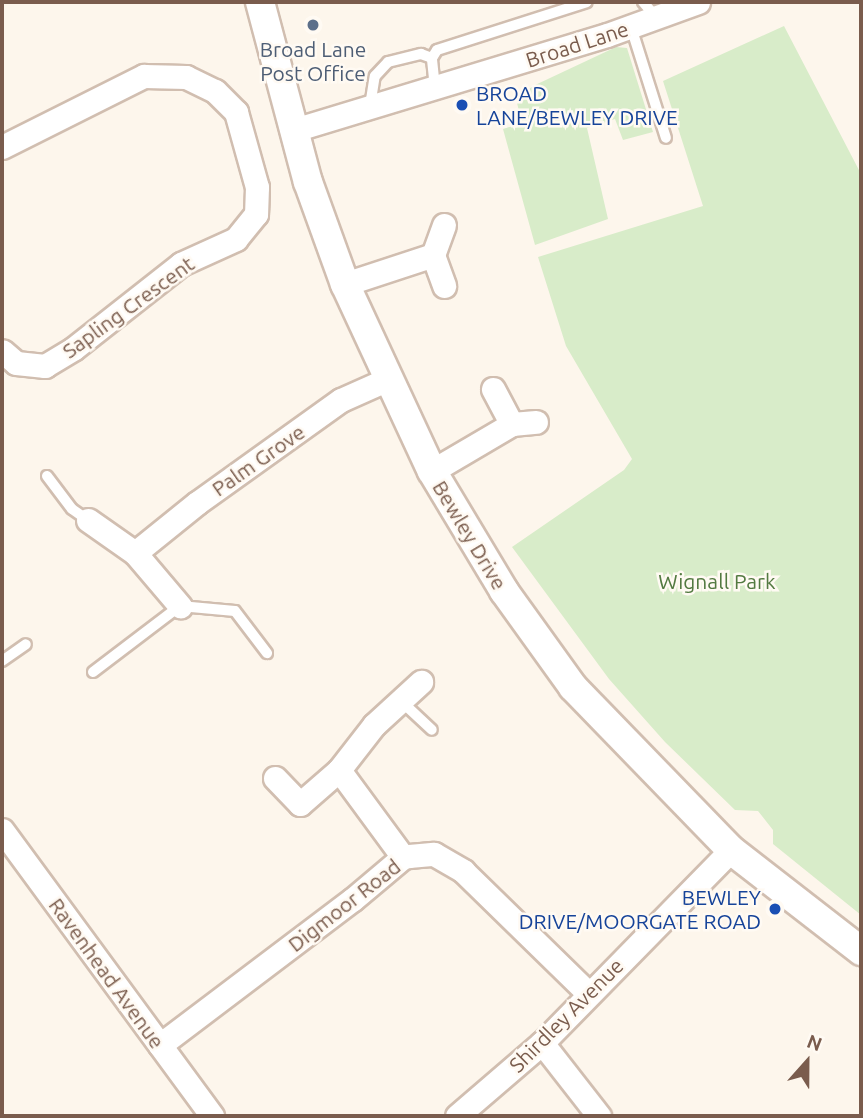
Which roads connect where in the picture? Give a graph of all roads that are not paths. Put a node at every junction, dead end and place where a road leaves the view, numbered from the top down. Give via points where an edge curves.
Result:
1 (260, 2) edge
2 (587, 2) edge
3 (698, 2) edge
4 (650, 10) edge
5 (631, 27) junction
6 (432, 58) junction
7 (435, 88) junction
8 (370, 106) junction
9 (294, 130) junction
10 (666, 138) dead end
11 (2, 147) edge
12 (444, 225) dead end
13 (433, 255) junction
14 (345, 284) junction
15 (444, 286) dead end
16 (2, 351) edge
17 (388, 379) junction
18 (493, 389) dead end
19 (536, 422) dead end
20 (512, 424) junction
21 (432, 471) junction
22 (47, 476) dead end
23 (88, 520) joint
24 (135, 553) junction
25 (180, 606) junction
26 (26, 644) dead end
27 (267, 653) dead end
28 (2, 661) edge
29 (93, 672) dead end
30 (421, 682) dead end
31 (401, 701) junction
32 (432, 730) dead end
33 (339, 770) junction
34 (275, 778) dead end
35 (2, 830) edge
36 (731, 850) junction
37 (403, 857) junction
38 (861, 951) edge
39 (588, 993) junction
40 (542, 1043) junction
41 (160, 1045) junction
42 (212, 1116) edge
43 (457, 1116) edge
44 (598, 1116) edge

1 - 9 street, Bewley Drive
2 - 6 lane via 437,50
3 - 4 street, Broad Lane
4 - 5 street, Broad Lane
5 - 7 street, Broad Lane
5 - 10 lane
6 - 7 lane
6 - 8 lane via 421,54 388,61 375,76
7 - 8 street, Broad Lane
8 - 9 street, Broad Lane
9 - 14 street, Bewley Drive
11 - 16 street, Sapling Crescent via 144,76 186,76 215,90 236,112 257,187 256,214 236,239 180,264 73,349 45,366 16,363
12 - 13 street
13 - 14 street
13 - 15 street
14 - 17 street, Bewley Drive
17 - 21 street, Bewley Drive
17 - 24 street, Palm Grove via 341,400
18 - 20 street
19 - 20 street
20 - 21 street
21 - 36 street, Bewley Drive via 504,591 573,687
22 - 23 lane via 72,509
23 - 24 street
24 - 25 street
25 - 27 lane via 235,611
25 - 29 lane
26 - 28 lane
30 - 31 street
31 - 32 lane
31 - 33 street via 374,724
33 - 34 street via 300,804
33 - 37 street
35 - 41 street, Ravenhead Avenue
36 - 38 street, Bewley Drive
36 - 39 street, Shirdley Avenue
37 - 39 street, Digmoor Road via 434,853 463,871
37 - 41 street, Digmoor Road
39 - 40 street, Shirdley Avenue
40 - 43 street, Shirdley Avenue
40 - 44 street
41 - 42 street, Ravenhead Avenue

